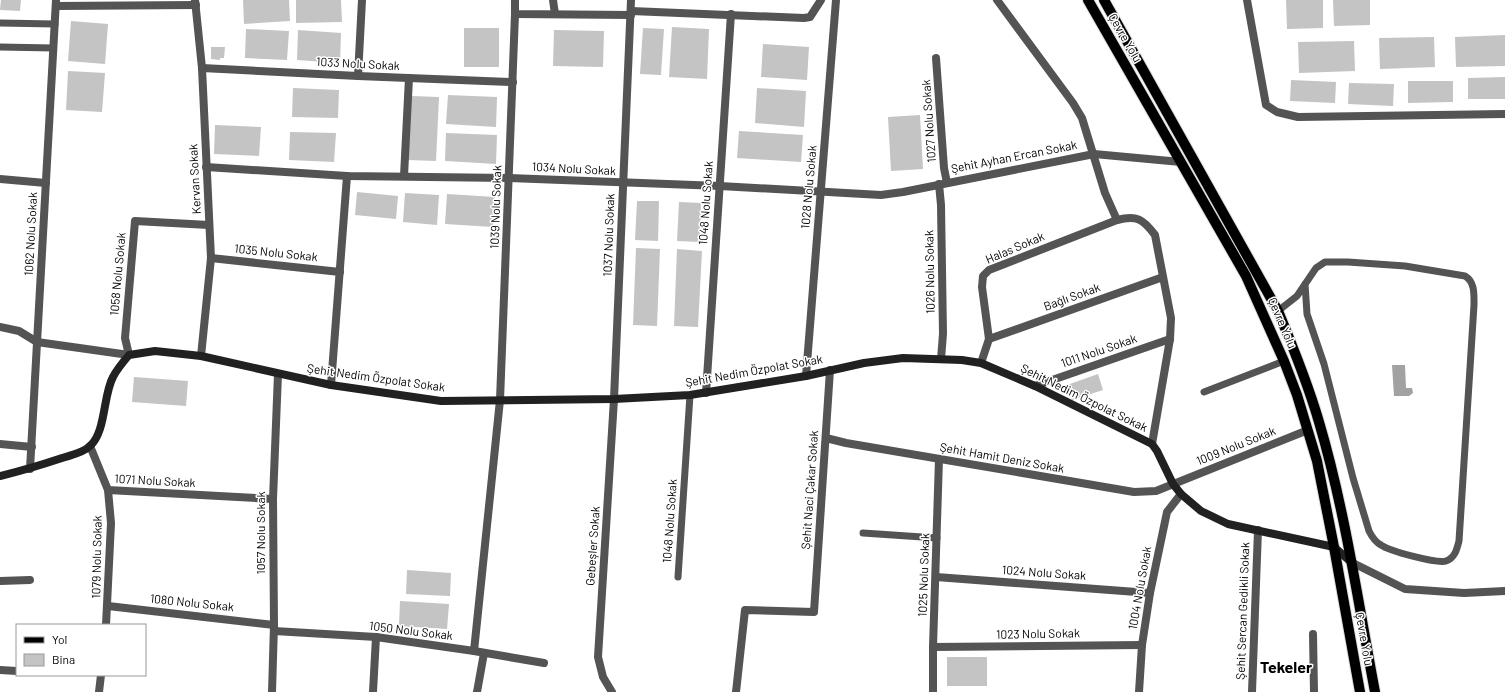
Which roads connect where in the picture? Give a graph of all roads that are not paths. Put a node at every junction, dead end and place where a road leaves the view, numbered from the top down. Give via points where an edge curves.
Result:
1 (362, 0) edge
2 (515, 0) edge
3 (553, 0) edge
4 (631, 0) edge
5 (821, 0) edge
6 (836, 0) edge
7 (997, 0) edge
8 (1088, 0) edge
9 (1104, 0) edge
10 (1246, 0) edge
11 (196, 2) edge
12 (56, 3) edge
13 (631, 13) junction
14 (515, 14) junction
15 (555, 14) junction
16 (730, 14) junction
17 (0, 23) edge
18 (55, 24) junction
19 (0, 47) edge
20 (53, 48) junction
21 (936, 58) dead end
22 (202, 68) junction
23 (358, 76) junction
24 (409, 78) junction
25 (513, 82) junction
26 (1505, 114) edge
27 (1094, 154) junction
28 (1181, 162) junction
29 (206, 167) junction
30 (346, 176) junction
31 (404, 176) junction
32 (509, 178) junction
33 (0, 179) edge
34 (46, 183) junction
35 (623, 183) junction
36 (943, 184) junction
37 (720, 186) junction
38 (820, 192) junction
39 (1117, 220) junction
40 (209, 224) junction
41 (211, 258) junction
42 (340, 272) junction
43 (1163, 277) junction
44 (1305, 284) junction
45 (1278, 311) junction
46 (0, 327) edge
47 (989, 339) junction
48 (1170, 339) junction
49 (37, 342) junction
50 (129, 355) junction
51 (201, 356) junction
52 (941, 359) junction
53 (1284, 361) junction
54 (981, 363) junction
55 (830, 370) junction
56 (278, 374) junction
57 (806, 376) junction
58 (332, 385) junction
59 (1035, 386) junction
60 (1204, 392) dead end
61 (706, 393) junction
62 (690, 395) junction
63 (614, 399) junction
64 (500, 400) junction
65 (1308, 430) junction
66 (826, 438) junction
67 (0, 444) edge
68 (1152, 444) junction
69 (90, 446) junction
70 (32, 447) junction
71 (939, 459) junction
72 (30, 469) junction
73 (0, 476) edge
74 (1173, 484) junction
75 (108, 490) junction
76 (1181, 494) junction
77 (273, 499) junction
78 (1258, 530) junction
79 (863, 534) dead end
80 (937, 538) junction
81 (1334, 547) junction
82 (1351, 562) junction
83 (678, 577) dead end
84 (936, 577) junction
85 (30, 580) dead end
86 (0, 581) edge
87 (1505, 591) edge
88 (1150, 593) junction
89 (108, 606) junction
90 (106, 624) edge
91 (274, 628) junction
92 (1313, 634) dead end
93 (376, 637) junction
94 (1142, 645) junction
95 (934, 647) junction
96 (474, 651) junction
97 (484, 653) junction
98 (544, 663) dead end
99 (0, 670) edge
100 (16, 671) edge
101 (101, 676) edge
102 (99, 692) edge
103 (272, 692) edge
104 (373, 692) edge
105 (477, 692) edge
106 (612, 692) edge
107 (736, 692) edge
108 (933, 692) edge
109 (1139, 692) edge
110 (1252, 692) edge
111 (1314, 692) edge
112 (1360, 692) edge
113 (1375, 692) edge

1 - 23 street
2 - 14 street, 1039 Nolu Sokak
3 - 15 street
4 - 13 street, 1037 Nolu Sokak
5 - 16 street via 810,17 804,18
6 - 38 street, 1028 Nolu Sokak
7 - 27 street via 1074,103
8 - 28 main road, Çevre Yolu
9 - 45 main road, Çevre Yolu
10 - 26 street via 1266,105 1277,112 1298,117
11 - 12 street
11 - 22 street, Kervan Sokak
12 - 18 street, 1062 Nolu Sokak
13 - 15 street
13 - 16 street
13 - 35 street, 1037 Nolu Sokak
14 - 15 street
14 - 25 street, 1039 Nolu Sokak
16 - 37 street, 1048 Nolu Sokak
17 - 18 lane
18 - 20 street, 1062 Nolu Sokak
19 - 20 lane
20 - 34 street, 1062 Nolu Sokak
21 - 36 street, 1027 Nolu Sokak
22 - 23 street, 1033 Nolu Sokak
22 - 29 street, Kervan Sokak
23 - 24 street, 1033 Nolu Sokak
24 - 25 street, 1033 Nolu Sokak
24 - 31 street
25 - 32 street, 1039 Nolu Sokak
27 - 28 street, Şehit Ayhan Ercan Sokak
27 - 36 street, Şehit Ayhan Ercan Sokak
27 - 39 street via 1105,193
28 - 53 main road, Çevre Yolu via 1246,276
29 - 30 street, 1034 Nolu Sokak
29 - 40 street, Kervan Sokak
30 - 31 street, 1034 Nolu Sokak
30 - 42 street
31 - 32 street, 1034 Nolu Sokak
32 - 35 street, 1034 Nolu Sokak
32 - 64 street, 1039 Nolu Sokak
33 - 34 street
34 - 49 street, 1062 Nolu Sokak
35 - 37 street, 1034 Nolu Sokak
35 - 63 street, 1037 Nolu Sokak
36 - 38 street, 1034 Nolu Sokak via 881,194
36 - 52 street, 1026 Nolu Sokak
37 - 38 street, 1034 Nolu Sokak
37 - 61 street, 1048 Nolu Sokak
38 - 57 street, 1028 Nolu Sokak
39 - 43 street, Halas Sokak via 1129,217 1140,219 1148,226 1155,235
39 - 47 street, Halas Sokak via 989,270 983,276 982,287
40 - 41 street, Kervan Sokak
40 - 50 street, 1058 Nolu Sokak via 135,221 125,338
41 - 42 street, 1035 Nolu Sokak
41 - 51 street, Kervan Sokak
42 - 58 street
43 - 47 street, Bağlı Sokak
43 - 48 street, Halas Sokak via 1172,318
44 - 44 lane via 1316,268 1324,262 1405,266 1469,278 1474,305 1460,541 1455,554 1448,561 1432,561 1382,546 1373,539 1353,478 1324,364 1307,314
44 - 45 lane via 1297,296
45 - 82 main road, Çevre Yolu via 1319,420
46 - 49 street via 19,331
47 - 54 street, Halas Sokak
48 - 59 street, 1011 Nolu Sokak
48 - 68 street, Halas Sokak
49 - 50 street
49 - 70 street, 1062 Nolu Sokak
50 - 51 street, Şehit Nedim Özpolat Sokak via 155,351
50 - 69 street via 112,378 101,423
51 - 56 street, Şehit Nedim Özpolat Sokak
52 - 54 street, Şehit Nedim Özpolat Sokak
52 - 55 street, Şehit Nedim Özpolat Sokak via 903,358
53 - 60 lane
53 - 65 main road, Çevre Yolu
54 - 59 street, Şehit Nedim Özpolat Sokak
55 - 57 street, Şehit Nedim Özpolat Sokak
55 - 66 street, Şehit Naci Çakar Sokak
56 - 58 street, Şehit Nedim Özpolat Sokak
56 - 77 street, 1057 Nolu Sokak
57 - 61 street, Şehit Nedim Özpolat Sokak
58 - 64 street, Şehit Nedim Özpolat Sokak via 440,401
59 - 68 street, Şehit Nedim Özpolat Sokak
61 - 62 street, Şehit Nedim Özpolat Sokak
62 - 63 street, Şehit Nedim Özpolat Sokak
62 - 83 lane, 1048 Nolu Sokak
63 - 64 street, Şehit Nedim Özpolat Sokak
63 - 106 street, Gebeşler Sokak via 598,657 603,677
64 - 96 street, 1039 Nolu Sokak
65 - 74 street, 1009 Nolu Sokak
65 - 81 main road, Çevre Yolu via 1317,461
66 - 71 street, Şehit Hamit Deniz Sokak
66 - 107 street, Şehit Naci Çakar Sokak via 814,612 745,610
67 - 70 street
68 - 74 street, Şehit Nedim Özpolat Sokak
69 - 72 street via 78,453
69 - 75 street, 1071 Nolu Sokak
70 - 72 street, 1062 Nolu Sokak
71 - 74 street, Şehit Hamit Deniz Sokak via 1134,492 1156,491
71 - 80 street, 1025 Nolu Sokak
72 - 73 street
74 - 76 street, Şehit Nedim Özpolat Sokak
75 - 77 street, 1071 Nolu Sokak
75 - 89 street, 1079 Nolu Sokak via 111,523
76 - 78 street, Şehit Nedim Özpolat Sokak via 1201,511 1228,524
76 - 88 street, 1004 Nolu Sokak via 1167,512
77 - 91 street, 1057 Nolu Sokak
78 - 81 street, Şehit Nedim Özpolat Sokak
78 - 110 street, Şehit Sercan Gedikli Sokak
79 - 80 lane
80 - 84 street, 1025 Nolu Sokak
81 - 82 street, Şehit Nedim Özpolat Sokak
81 - 112 main road, Çevre Yolu
82 - 87 street via 1405,589 1464,593
82 - 113 main road, Çevre Yolu
84 - 88 street, 1024 Nolu Sokak
84 - 95 street, 1025 Nolu Sokak
85 - 86 street
88 - 94 street, 1004 Nolu Sokak
89 - 90 street, 1079 Nolu Sokak
89 - 91 street, 1080 Nolu Sokak
91 - 93 street, 1050 Nolu Sokak
91 - 103 street, 1057 Nolu Sokak
92 - 111 street
93 - 96 street, 1050 Nolu Sokak
93 - 104 street
94 - 95 street, 1023 Nolu Sokak
94 - 109 street, 1004 Nolu Sokak
95 - 108 street, 1025 Nolu Sokak
96 - 97 street, 1050 Nolu Sokak
97 - 98 street, 1050 Nolu Sokak
97 - 105 street
99 - 100 street
101 - 102 street

